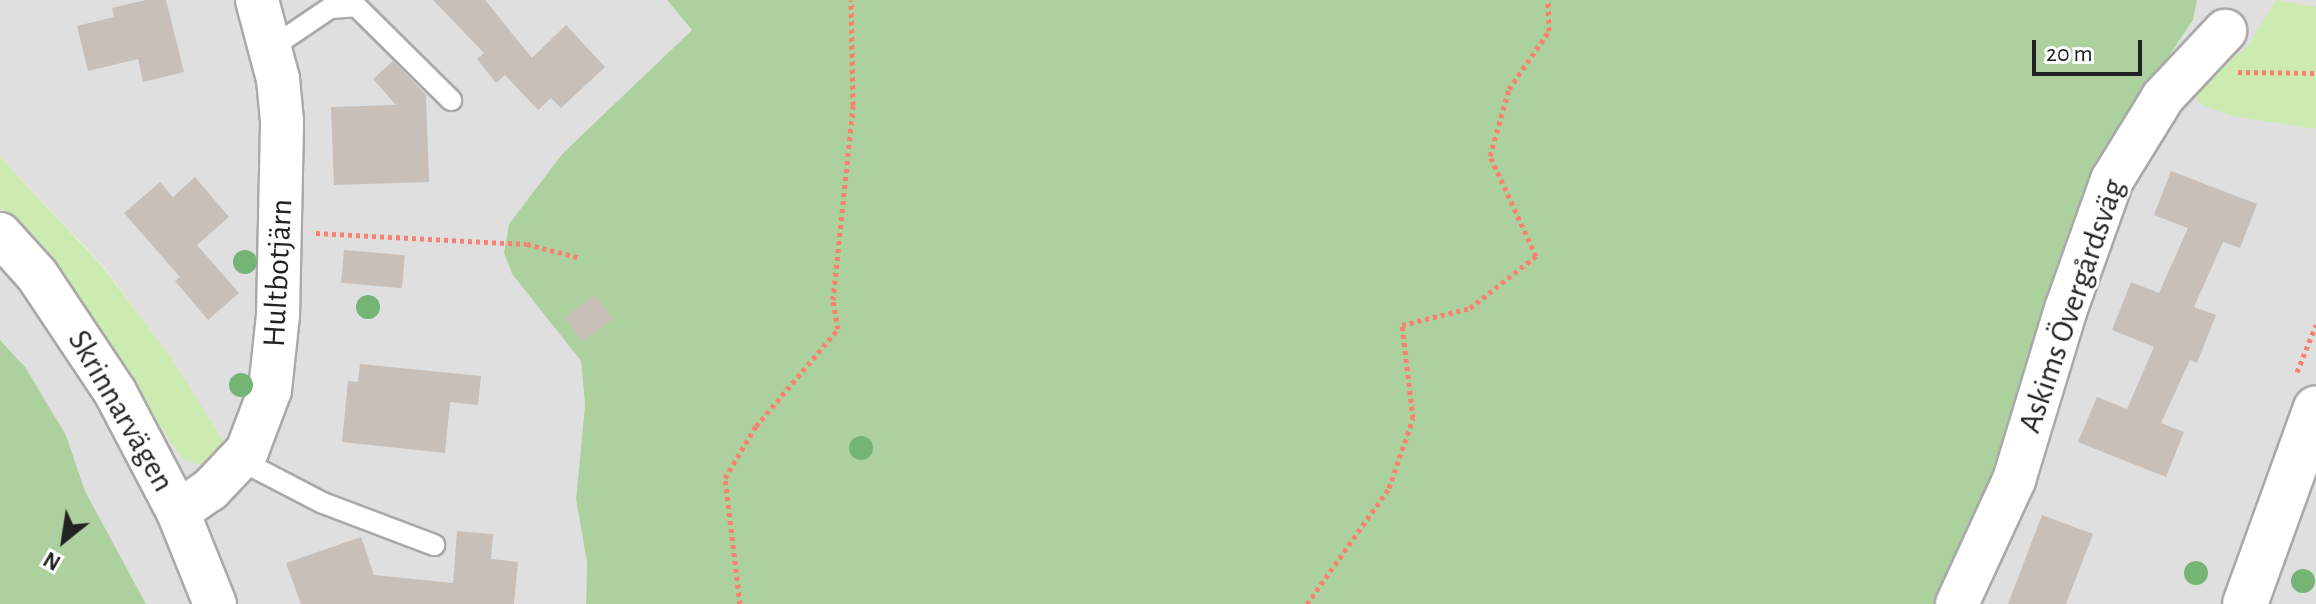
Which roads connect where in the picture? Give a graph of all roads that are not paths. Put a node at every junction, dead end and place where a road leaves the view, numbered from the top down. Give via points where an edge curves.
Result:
1 (257, 0) edge
2 (2212, 43) road end
3 (271, 48) junction
4 (451, 100) dead end
5 (0, 234) edge
6 (2316, 408) edge
7 (240, 460) junction
8 (178, 512) junction
9 (434, 545) dead end
10 (215, 604) edge
11 (1957, 604) edge
12 (2245, 604) edge

1 - 3 street, Hultbotjärn
2 - 11 street, Askims Övergårdsväg via 2135,136 2112,180 2014,480
3 - 4 lane via 330,8 356,6
3 - 7 street, Hultbotjärn via 282,121 282,231 270,390 260,428
5 - 8 street, Skrinnarvägen via 77,331
6 - 12 street
7 - 8 street, Hultbotjärn
7 - 9 lane via 323,503
8 - 10 street, Skrinnarvägen

